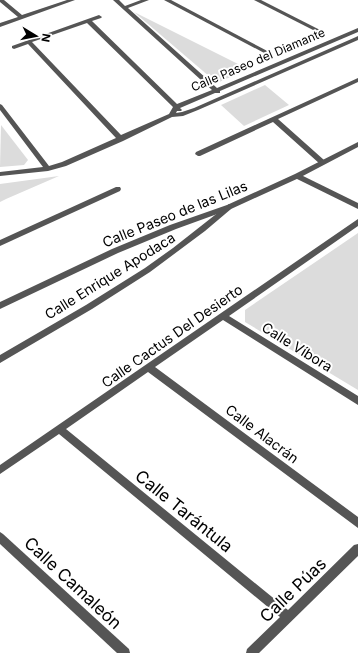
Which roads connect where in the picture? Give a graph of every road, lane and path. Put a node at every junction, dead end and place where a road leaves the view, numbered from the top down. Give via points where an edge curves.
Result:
1 (1, 0) edge
2 (72, 0) edge
3 (116, 0) edge
4 (146, 0) edge
5 (167, 0) edge
6 (257, 0) edge
7 (124, 8) junction
8 (21, 17) junction
9 (99, 17) dead end
10 (88, 21) junction
11 (0, 25) edge
12 (358, 30) edge
13 (319, 31) dead end
14 (358, 38) edge
15 (29, 42) junction
16 (14, 47) dead end
17 (270, 54) dead end
18 (264, 69) junction
19 (272, 76) junction
20 (358, 80) edge
21 (215, 90) junction
22 (223, 97) junction
23 (0, 106) edge
24 (176, 107) junction
25 (183, 114) junction
26 (171, 116) junction
27 (274, 119) junction
28 (121, 138) junction
29 (358, 144) edge
30 (198, 154) dead end
31 (322, 162) junction
32 (48, 169) junction
33 (0, 174) edge
34 (297, 176) junction
35 (118, 189) dead end
36 (358, 206) edge
37 (229, 207) junction
38 (358, 222) edge
39 (0, 243) edge
40 (0, 306) edge
41 (222, 316) junction
42 (0, 359) edge
43 (149, 368) junction
44 (358, 401) edge
45 (60, 430) junction
46 (0, 470) edge
47 (358, 523) edge
48 (0, 537) edge
49 (358, 549) edge
50 (288, 617) junction
51 (125, 653) edge
52 (251, 653) edge

1 - 8 street
2 - 8 street
3 - 7 street
4 - 7 street
5 - 17 street
6 - 13 street
7 - 21 street
8 - 11 street
9 - 10 street
10 - 15 street
10 - 24 street
12 - 18 street, Calle Paseo del Diamante
14 - 19 street, Calle Paseo del Diamante
15 - 16 street
15 - 28 street
18 - 19 street
18 - 21 street, Calle Paseo del Diamante
19 - 22 street, Calle Paseo del Diamante
20 - 27 street
21 - 22 street
21 - 24 street, Calle Paseo del Diamante
22 - 25 street, Calle Paseo del Diamante
23 - 32 street
24 - 25 street
24 - 26 street
25 - 26 street, Calle Paseo del Diamante
26 - 28 street, Calle Paseo del Diamante
27 - 30 street
27 - 31 street
28 - 32 street, Calle Paseo del Diamante
29 - 31 street, Calle Paseo de las Lilas
31 - 34 street, Calle Paseo de las Lilas
32 - 33 street, Calle Paseo del Diamante
34 - 36 street
34 - 37 street, Calle Paseo de las Lilas
35 - 39 street
37 - 40 street, Calle Paseo de las Lilas via 115,251
37 - 42 street, Calle Enrique Apodaca via 194,238 166,257
38 - 41 street, Calle Cactus Del Desierto
41 - 43 street, Calle Cactus Del Desierto
41 - 44 street, Calle Víbora
43 - 45 street, Calle Cactus Del Desierto
43 - 47 street, Calle Alacrán
45 - 46 street, Calle Cactus Del Desierto
45 - 50 street, Calle Tarántula
48 - 51 street, Calle Camaleón
49 - 50 street, Calle Púas
50 - 52 street, Calle Púas

